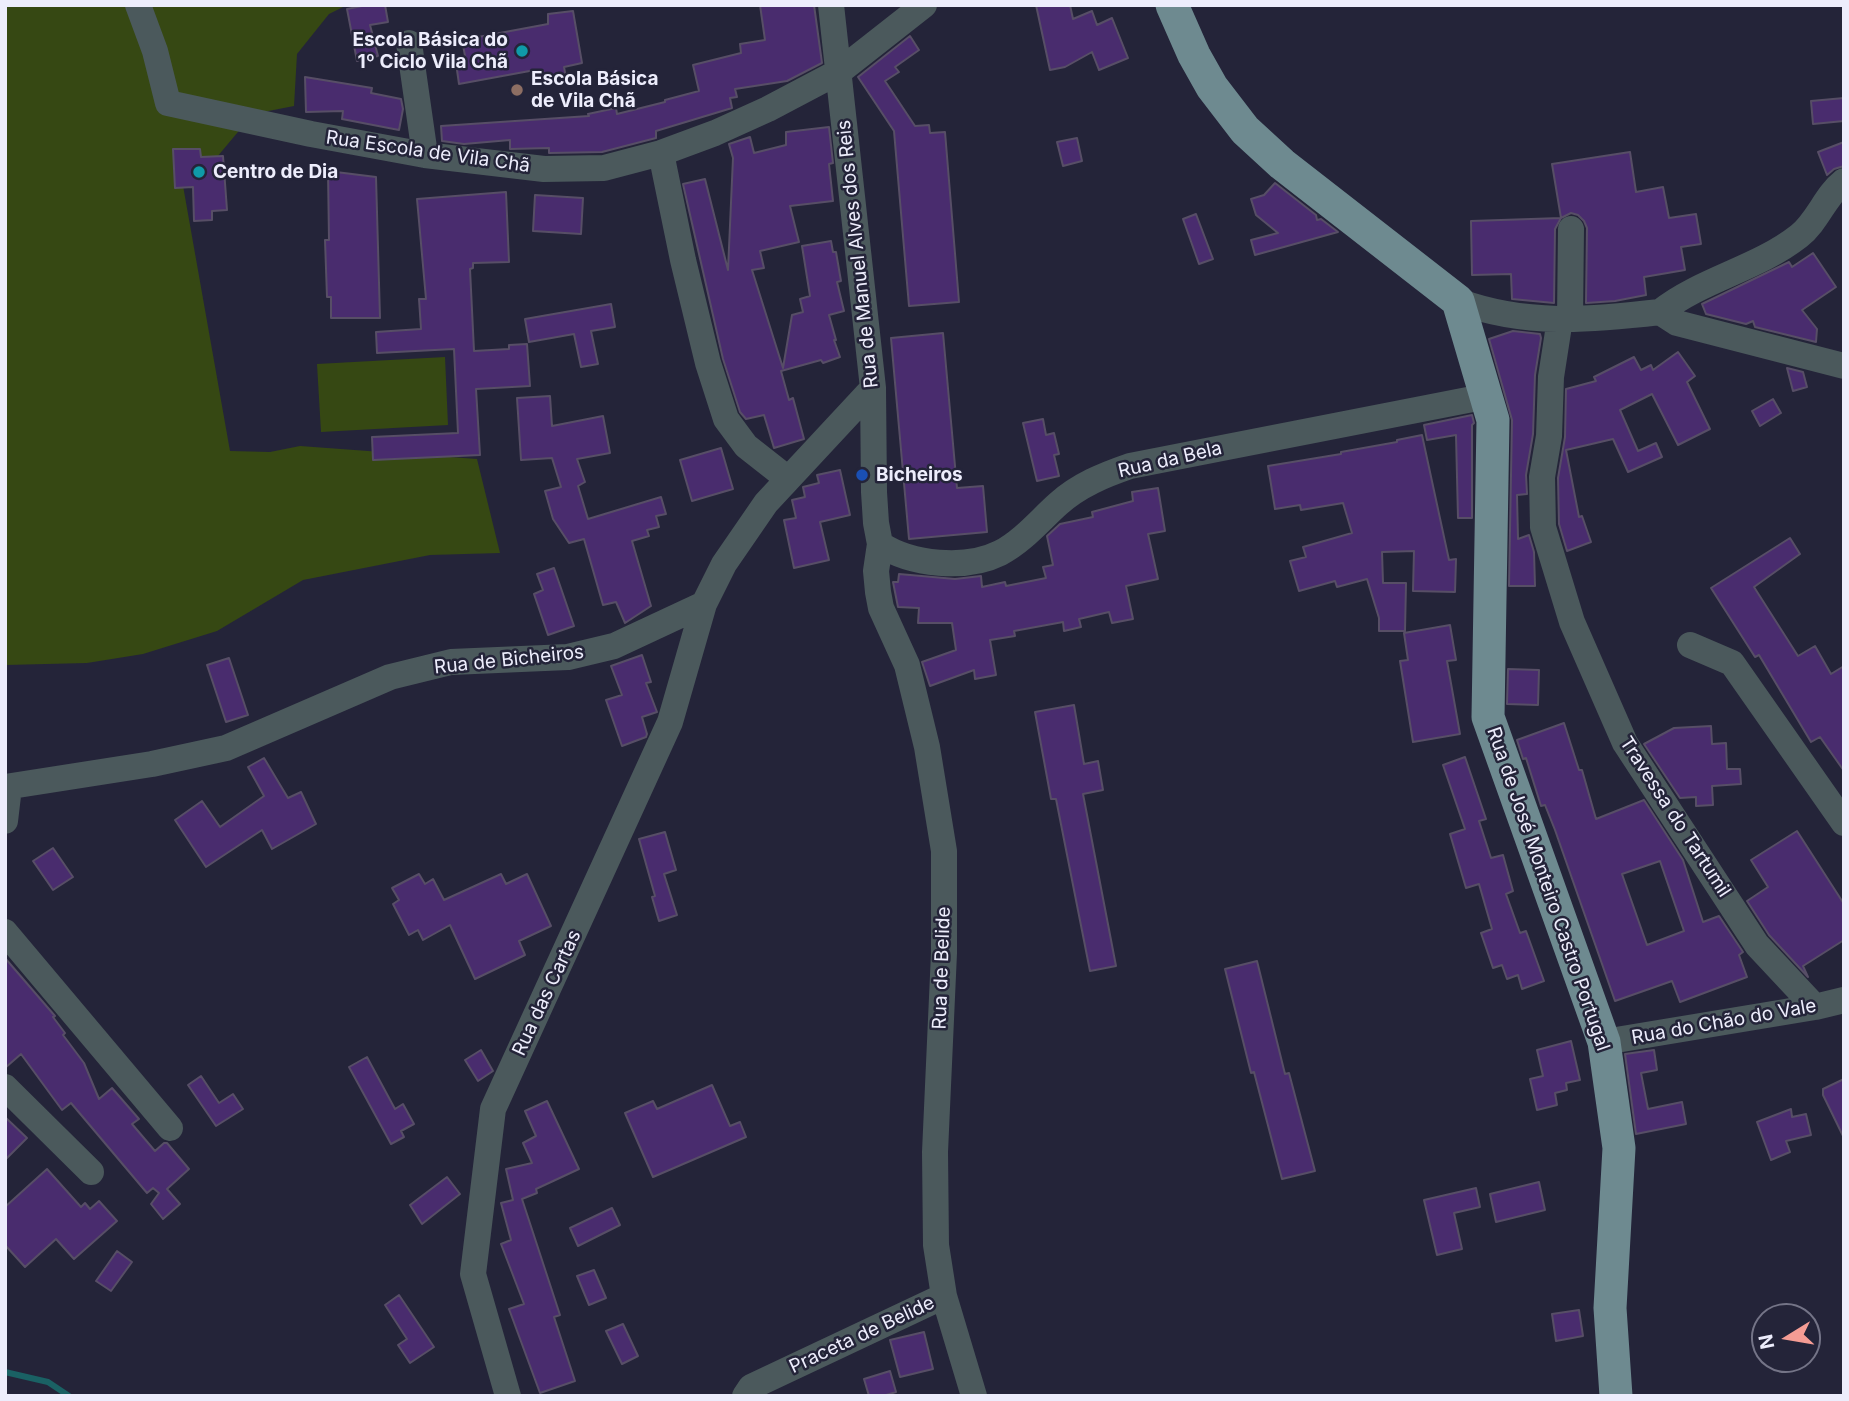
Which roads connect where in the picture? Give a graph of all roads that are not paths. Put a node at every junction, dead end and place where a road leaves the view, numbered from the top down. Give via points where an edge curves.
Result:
1 (138, 5) edge
2 (831, 5) edge
3 (924, 5) edge
4 (1172, 5) edge
5 (409, 43) dead end
6 (840, 71) junction
7 (661, 153) junction
8 (425, 155) junction
9 (1844, 181) edge
10 (1571, 229) dead end
11 (1458, 301) junction
12 (1660, 312) junction
13 (1565, 319) junction
14 (1844, 366) edge
15 (873, 388) junction
16 (1488, 396) junction
17 (788, 479) junction
18 (880, 544) junction
19 (704, 604) junction
20 (1690, 645) dead end
21 (7, 787) edge
22 (5, 821) edge
23 (1844, 823) edge
24 (5, 932) edge
25 (1844, 1000) edge
26 (1815, 1007) junction
27 (1604, 1042) junction
28 (5, 1087) edge
29 (170, 1128) dead end
30 (92, 1172) dead end
31 (944, 1296) junction
32 (506, 1395) edge
33 (745, 1396) edge
34 (974, 1396) edge
35 (1616, 1396) edge

1 - 8 street, Rua Escola de Vila Chã via 168,103
2 - 6 street, Rua de Manuel Alves dos Reis
3 - 6 street
4 - 11 main road via 1212,87 1245,130
5 - 8 street
6 - 7 street, Rua Escola de Vila Chã via 768,109
6 - 15 street, Rua de Manuel Alves dos Reis
7 - 8 street, Rua Escola de Vila Chã via 604,168 544,169
7 - 17 street via 708,363 726,419 746,446
9 - 12 street via 1800,235 1761,262 1677,299
10 - 13 street, Travessa do Tartumil
11 - 13 street via 1514,317
11 - 16 main road, Rua de José Monteiro Castro Portugal
12 - 13 street
12 - 14 street via 1676,323
13 - 26 street, Travessa do Tartumil via 1551,377 1542,477 1543,527 1572,622 1625,743 1757,945
15 - 17 street
15 - 18 street, Rua de Manuel Alves dos Reis via 874,492
16 - 18 street, Rua da Bela via 1130,466 1087,484 1000,553 974,561 916,560 896,555
16 - 27 main road, Rua de José Monteiro Castro Portugal via 1494,442 1489,717
17 - 19 street via 724,564
18 - 31 street, Rua de Belide via 877,592 907,665 928,747 944,851 935,1152 936,1245
19 - 21 street, Rua de Bicheiros via 614,646 568,657 451,662 390,677 226,748
19 - 32 street, Rua das Cartas via 670,722 493,1109 472,1274
20 - 23 street via 1732,663
21 - 22 street
24 - 29 street
25 - 26 street, Rua do Chão do Vale
26 - 27 street, Rua do Chão do Vale
27 - 35 main road, Rua de José Monteiro Castro Portugal via 1619,1148 1610,1308
28 - 30 street
31 - 33 street, Praceta de Belide via 751,1387
31 - 34 street, Rua de Belide

